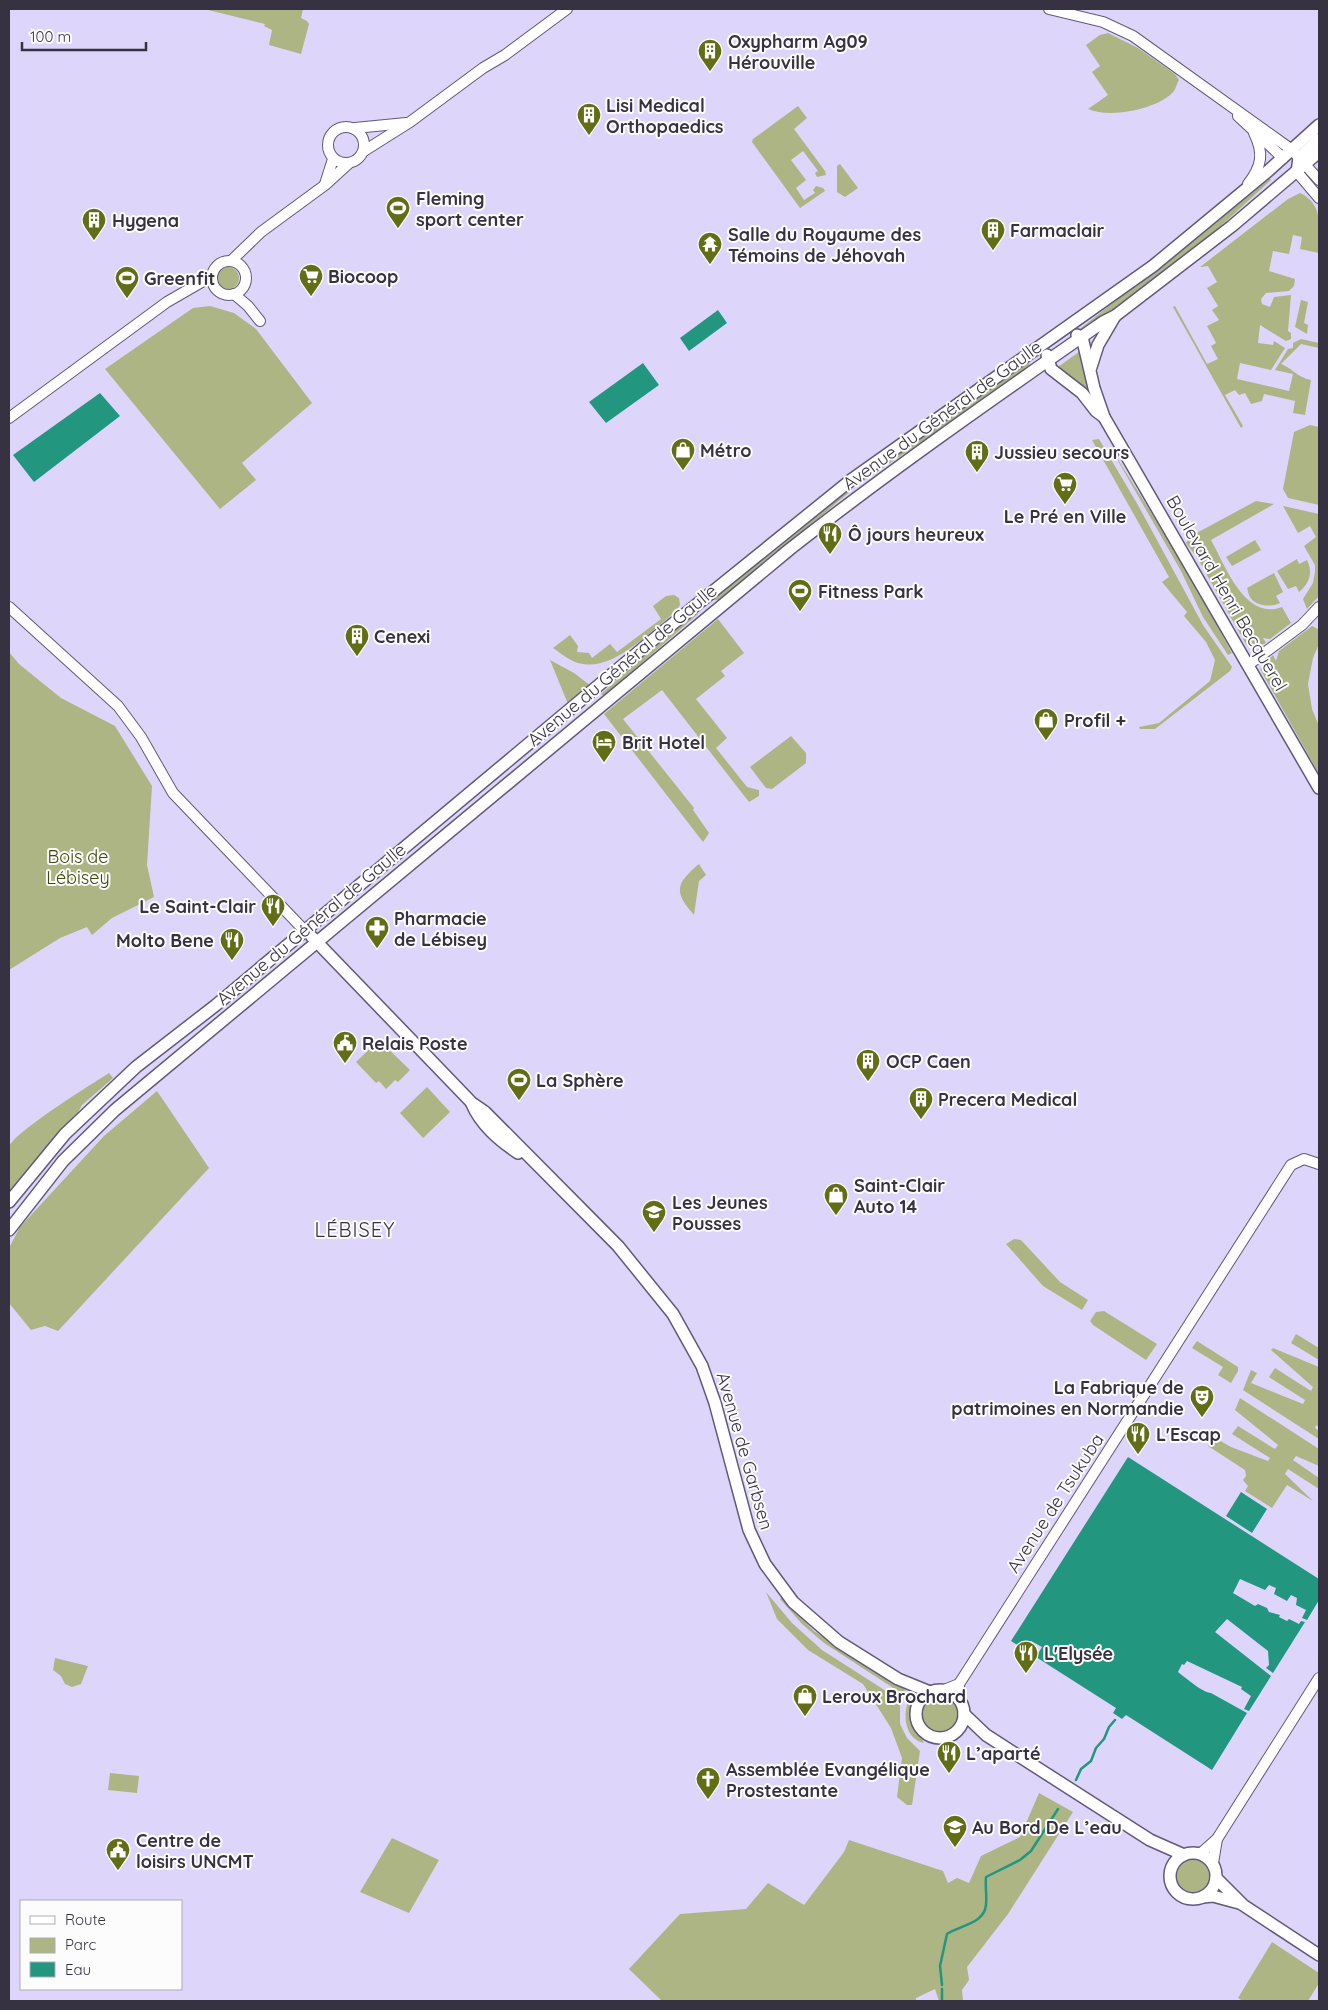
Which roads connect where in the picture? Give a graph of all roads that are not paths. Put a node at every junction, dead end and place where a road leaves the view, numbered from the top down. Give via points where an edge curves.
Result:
1 (567, 9) edge
2 (1049, 9) edge
3 (1226, 103) junction
4 (410, 122) junction
5 (1319, 125) edge
6 (355, 128) junction
7 (1254, 132) junction
8 (1319, 139) edge
9 (364, 151) junction
10 (1319, 152) edge
11 (333, 159) junction
12 (1295, 160) junction
13 (348, 164) junction
14 (1319, 180) edge
15 (325, 186) junction
16 (1240, 194) junction
17 (1319, 198) edge
18 (261, 232) junction
19 (232, 262) junction
20 (243, 270) junction
21 (212, 276) junction
22 (215, 287) junction
23 (185, 290) junction
24 (1116, 316) junction
25 (1062, 330) junction
26 (1082, 337) junction
27 (1051, 339) junction
28 (1048, 360) junction
29 (1091, 369) junction
30 (1104, 417) junction
31 (9, 418) edge
32 (9, 607) edge
33 (1319, 607) edge
34 (1248, 665) junction
35 (596, 687) junction
36 (593, 712) junction
37 (1319, 788) edge
38 (305, 930) junction
39 (317, 942) junction
40 (1319, 1164) edge
41 (9, 1202) edge
42 (9, 1230) edge
43 (1319, 1678) edge
44 (898, 1679) junction
45 (960, 1684) junction
46 (944, 1690) junction
47 (930, 1692) junction
48 (959, 1700) junction
49 (918, 1705) junction
50 (964, 1714) junction
51 (955, 1733) junction
52 (986, 1735) junction
53 (1217, 1839) junction
54 (1150, 1840) junction
55 (1184, 1854) junction
56 (1200, 1854) junction
57 (1213, 1863) junction
58 (1171, 1869) junction
59 (1216, 1878) junction
60 (1203, 1897) junction
61 (1244, 1905) junction
62 (1319, 1955) edge

1 - 4 street
2 - 3 street via 1121,29
3 - 7 street
3 - 12 street
4 - 6 street
4 - 9 street
5 - 12 main road
6 - 9 street via 364,138
6 - 11 street via 341,126 331,135 328,144
7 - 12 street
7 - 16 street via 1262,151 1261,162
8 - 12 main road
9 - 13 street via 357,161
10 - 12 main road
11 - 13 street
11 - 15 street
12 - 14 street
12 - 16 main road, Avenue du Général de Gaulle
12 - 17 street
12 - 24 main road, Avenue du Général de Gaulle via 1232,226
13 - 15 street
15 - 18 street
16 - 25 main road, Avenue du Général de Gaulle via 1152,266
18 - 19 street
18 - 20 street
19 - 20 street
19 - 21 street via 221,263
20 - 22 street via 245,279 238,291 223,294
21 - 22 street
21 - 23 street
22 - 23 street
23 - 31 street
24 - 26 main road, Avenue du Général de Gaulle
24 - 29 main road via 1098,345
25 - 26 main road
25 - 27 main road, Avenue du Général de Gaulle
26 - 28 main road, Avenue du Général de Gaulle
26 - 29 main road
27 - 28 main road
27 - 35 main road, Avenue du Général de Gaulle via 851,480
28 - 30 main road via 1051,369 1082,393
28 - 36 main road, Avenue du Général de Gaulle via 861,492
29 - 30 main road
30 - 34 main road, Boulevard Henri Becquerel
32 - 38 street via 118,706 138,732 173,793
33 - 34 street via 1302,625
34 - 37 main road, Boulevard Henri Becquerel
35 - 36 main road
35 - 38 main road, Avenue du Général de Gaulle
36 - 39 main road, Avenue du Général de Gaulle
38 - 39 main road, Avenue de Garbsen
38 - 41 main road, Avenue du Général de Gaulle via 136,1067 65,1134
39 - 42 main road, Avenue du Général de Gaulle via 96,1126 53,1172
39 - 44 main road, Avenue de Garbsen via 472,1103 485,1112 638,1268 673,1314 702,1366 715,1402 749,1530 774,1578 809,1618
40 - 45 street, Avenue de Tsukuba via 1304,1159 1291,1165
43 - 53 street
44 - 47 main road
44 - 49 main road
45 - 46 street
45 - 48 street
46 - 47 main road
46 - 48 main road
47 - 49 main road
48 - 50 main road
49 - 51 main road via 916,1717 926,1733 939,1738
50 - 51 main road
50 - 52 main road
51 - 52 main road
52 - 54 main road
53 - 56 street
53 - 57 street
54 - 55 main road
54 - 58 main road via 1165,1854
55 - 56 main road
55 - 58 main road
56 - 57 main road
57 - 59 main road
58 - 60 main road via 1172,1885 1178,1894 1189,1899
59 - 60 main road via 1212,1889
59 - 61 main road
60 - 61 main road via 1213,1896
61 - 62 main road

